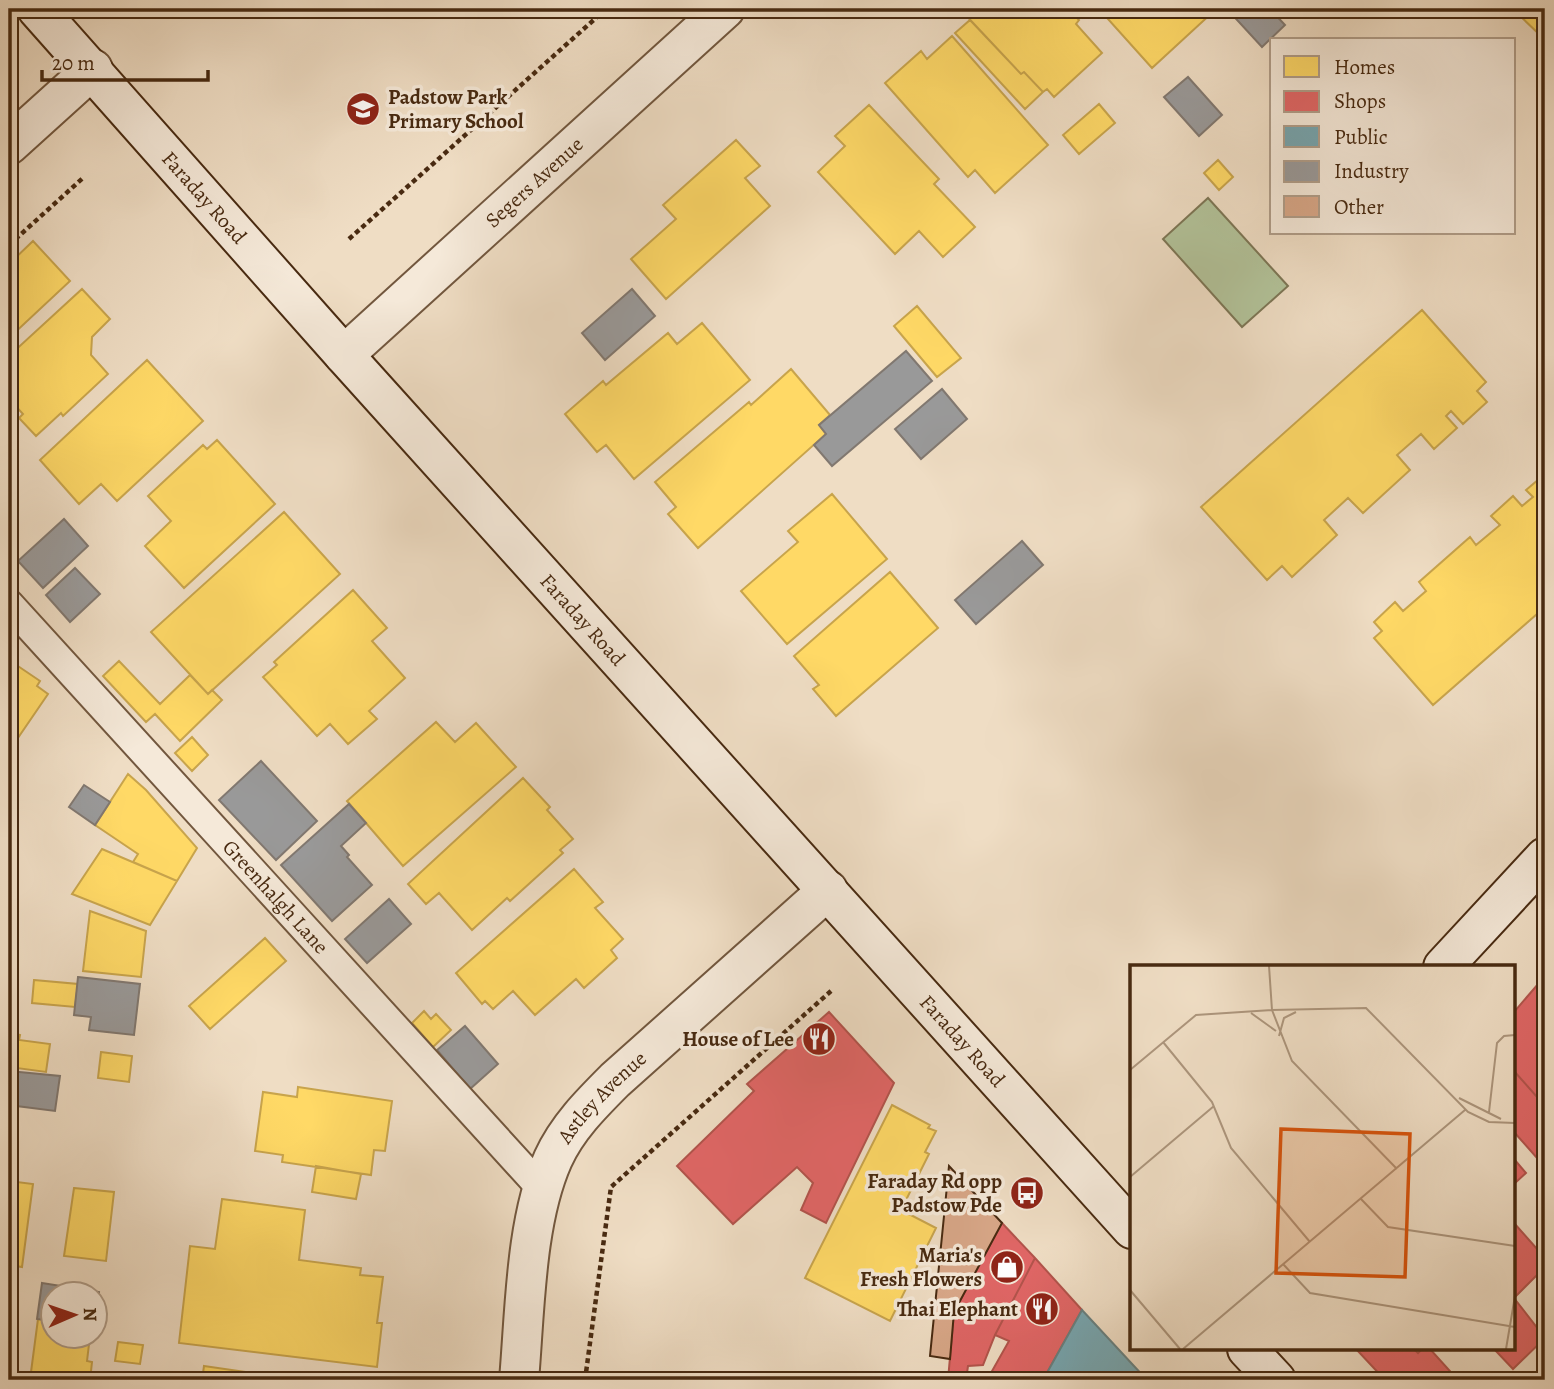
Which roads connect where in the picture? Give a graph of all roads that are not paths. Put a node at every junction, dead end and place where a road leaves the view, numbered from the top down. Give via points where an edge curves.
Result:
1 (37, 9) edge
2 (725, 9) edge
3 (93, 69) junction
4 (9, 145) edge
5 (344, 355) junction
6 (9, 604) edge
7 (1545, 857) edge
8 (828, 890) junction
9 (1445, 965) edge
10 (542, 1189) junction
11 (1130, 1227) edge
12 (1248, 1350) edge
13 (519, 1380) edge
14 (1276, 1380) edge

1 - 3 main road, Faraday Road
2 - 5 main road, Segers Avenue
3 - 4 main road
3 - 5 main road, Faraday Road
5 - 8 main road, Faraday Road
6 - 10 lane, Greenhalgh Lane
7 - 9 main road
8 - 10 main road, Astley Avenue via 592,1102 553,1159
8 - 11 main road, Faraday Road
10 - 13 main road, Astley Avenue via 534,1226
12 - 14 main road

